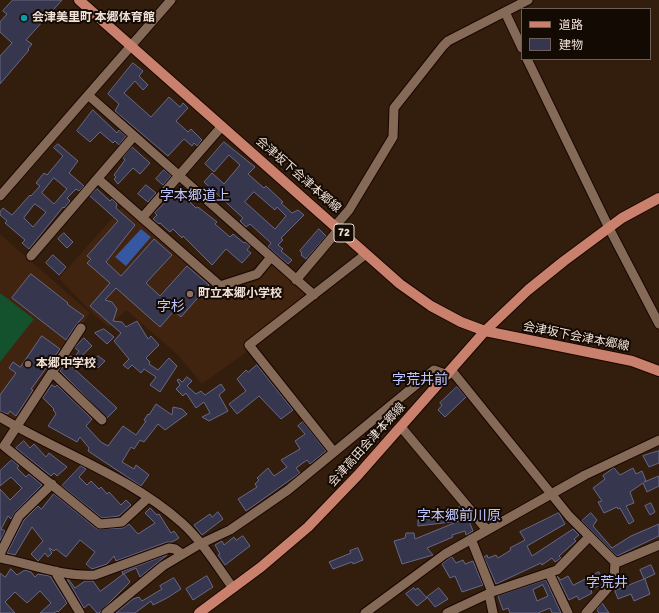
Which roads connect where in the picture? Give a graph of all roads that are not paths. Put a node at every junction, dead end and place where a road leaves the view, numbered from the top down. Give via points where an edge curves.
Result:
1 (79, 0) edge
2 (170, 0) edge
3 (528, 0) edge
4 (505, 12) junction
5 (130, 46) junction
6 (521, 46) edge
7 (527, 60) edge
8 (88, 95) junction
9 (222, 126) junction
10 (134, 136) junction
11 (179, 176) junction
12 (98, 179) junction
13 (0, 196) edge
14 (659, 198) edge
15 (142, 218) junction
16 (338, 227) junction
17 (609, 228) junction
18 (366, 254) junction
19 (31, 256) dead end
20 (271, 257) junction
21 (296, 280) junction
22 (314, 295) junction
23 (659, 324) edge
24 (81, 328) dead end
25 (485, 331) junction
26 (659, 371) edge
27 (53, 373) junction
28 (450, 373) junction
29 (0, 417) edge
30 (102, 420) dead end
31 (400, 427) junction
32 (18, 428) junction
33 (659, 440) edge
34 (334, 452) junction
35 (52, 484) junction
36 (552, 494) junction
37 (148, 498) junction
38 (487, 530) junction
39 (589, 537) junction
40 (471, 539) junction
41 (200, 544) junction
42 (659, 545) edge
43 (0, 554) edge
44 (182, 554) junction
45 (0, 558) edge
46 (615, 562) junction
47 (56, 571) junction
48 (549, 573) junction
49 (233, 588) junction
50 (490, 593) junction
51 (80, 613) edge
52 (106, 613) edge
53 (198, 613) edge
54 (365, 613) edge
55 (447, 613) edge
56 (493, 613) edge
57 (568, 613) edge
58 (586, 613) edge

1 - 5 main road, 会津坂下会津本郷線 / 72
2 - 5 street
3 - 4 street
4 - 6 street
4 - 16 street via 448,41 398,102 392,113 393,137
5 - 8 street
5 - 9 main road, 会津坂下会津本郷線 / 72
7 - 17 street
8 - 10 street
8 - 13 street
9 - 11 street
9 - 16 main road, 会津坂下会津本郷線 / 72
10 - 11 street
10 - 12 street
11 - 15 street
11 - 20 street
12 - 15 street
12 - 19 street
14 - 17 main road, 会津高田会津本郷線
15 - 20 street via 220,286 257,274
16 - 18 main road, 会津坂下会津本郷線 / 72
16 - 21 street
17 - 23 street
17 - 25 main road, 会津高田会津本郷線 via 528,290
18 - 22 street
18 - 25 main road, 会津坂下会津本郷線 / 72 via 400,284 431,306
20 - 21 street
21 - 22 street
22 - 34 street via 249,345
24 - 27 street
25 - 26 main road, 会津坂下会津本郷線 / 72 via 632,361
25 - 28 main road, 会津高田会津本郷線
27 - 30 street
27 - 32 street
28 - 31 main road, 会津高田会津本郷線
28 - 34 street via 434,370
28 - 36 street
29 - 32 street
31 - 38 street
31 - 49 main road, 会津高田会津本郷線 via 308,527
32 - 35 street via 4,446
32 - 37 street via 103,470
33 - 36 street via 585,475
34 - 41 street via 259,511 230,530
35 - 37 street via 100,524 122,522
35 - 43 street via 19,516
36 - 38 street
36 - 39 street
37 - 41 street via 182,524
38 - 40 street
39 - 46 street
39 - 48 street via 557,570
40 - 50 street
40 - 54 street via 419,571
41 - 44 street
41 - 49 street
42 - 46 street
44 - 47 street via 169,548 95,575
44 - 52 street via 151,575
45 - 47 street
46 - 58 street via 614,581
47 - 51 street
48 - 50 street
48 - 57 street
49 - 53 main road, 会津高田会津本郷線
50 - 55 street
50 - 56 street

